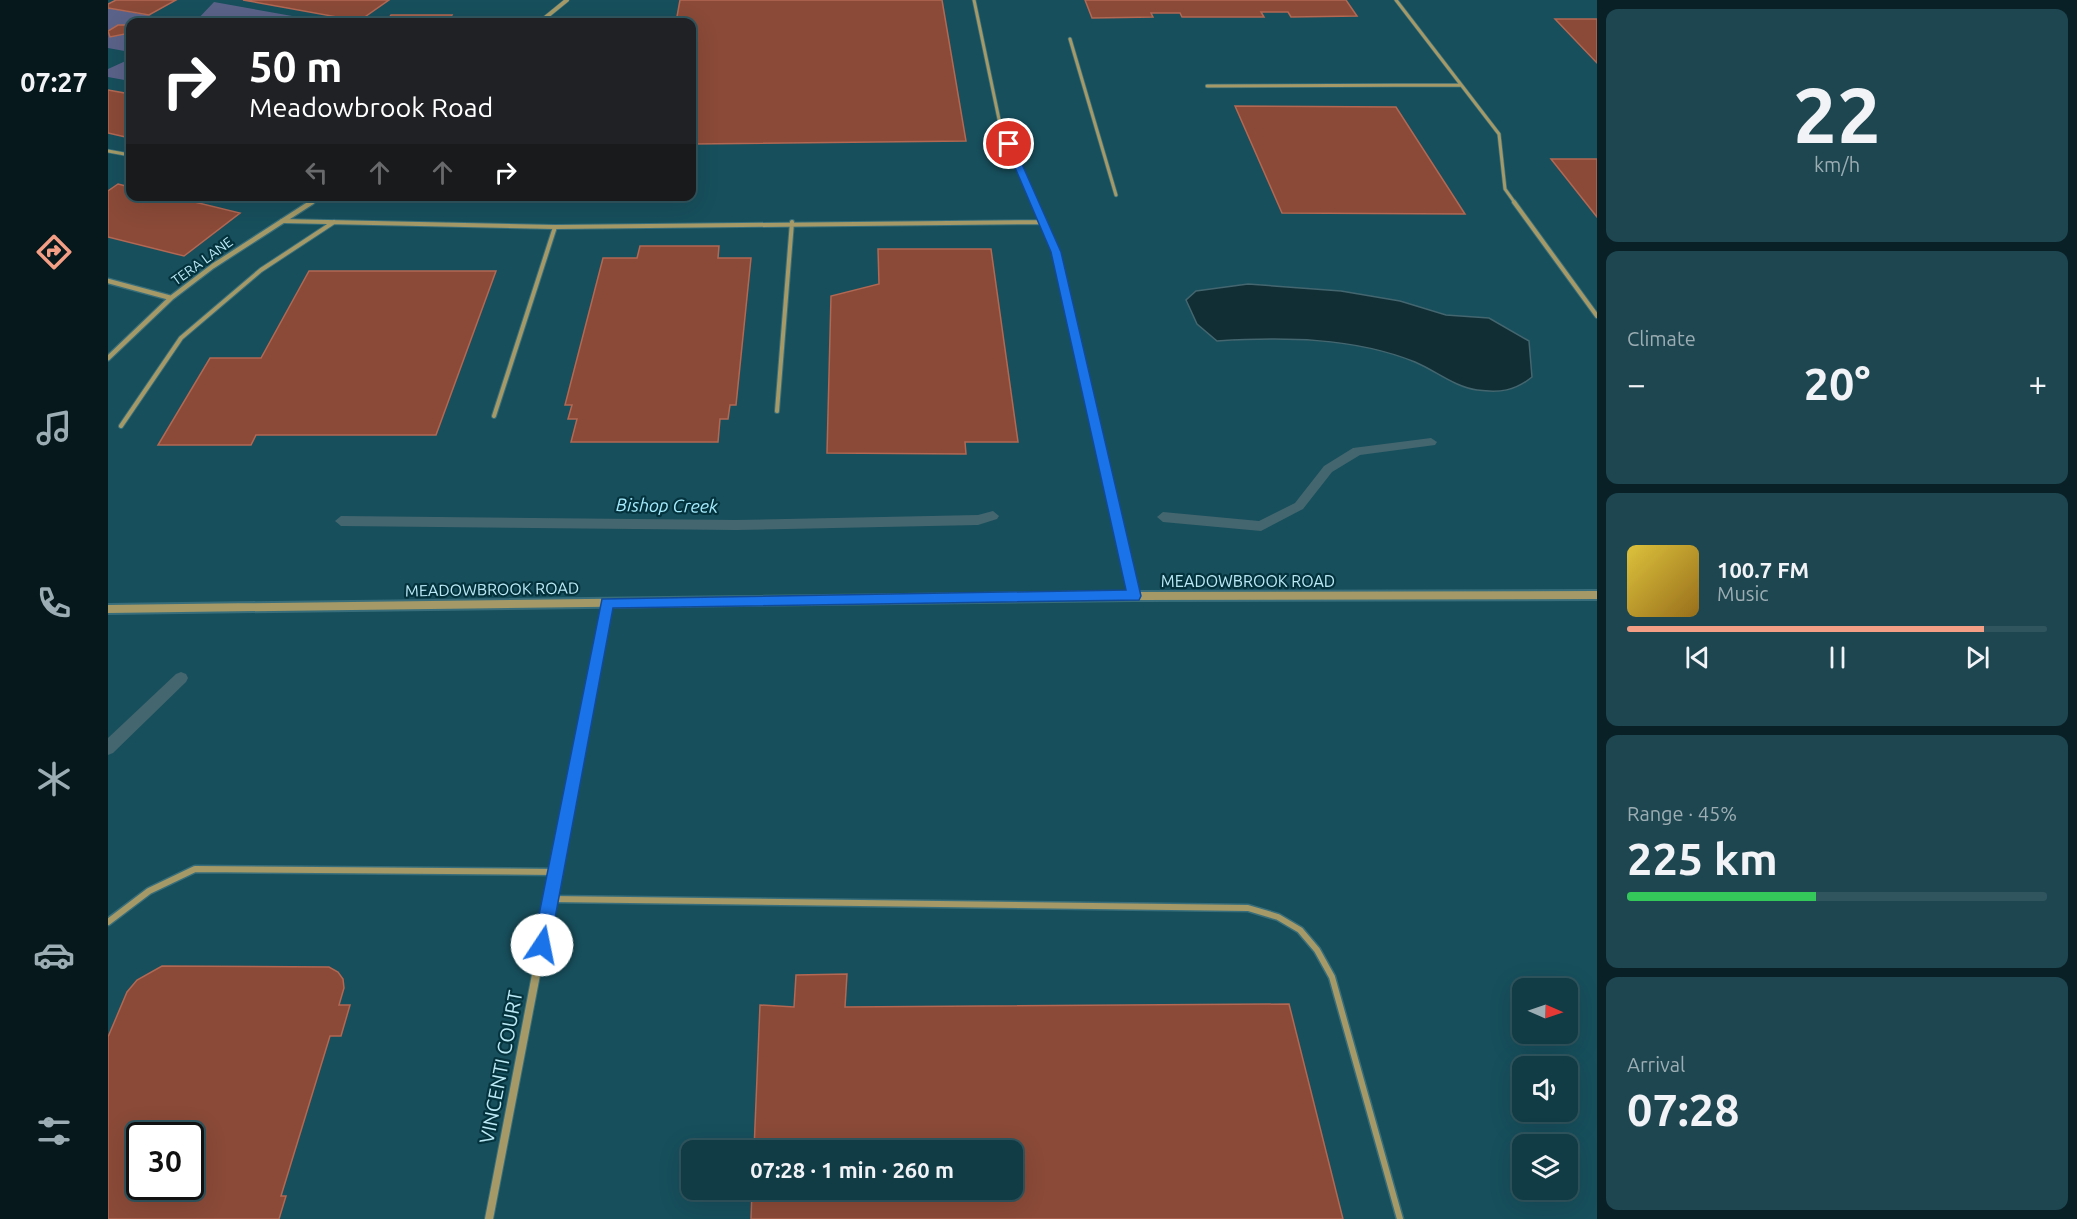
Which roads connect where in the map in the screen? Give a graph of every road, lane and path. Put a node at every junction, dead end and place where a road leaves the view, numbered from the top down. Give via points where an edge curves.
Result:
1 (567, 0) edge
2 (974, 0) edge
3 (1395, 0) edge
4 (545, 18) edge
5 (1070, 39) dead end
6 (1461, 85) junction
7 (1207, 86) dead end
8 (108, 151) edge
9 (126, 154) edge
10 (1116, 195) dead end
11 (313, 201) edge
12 (282, 221) junction
13 (334, 222) junction
14 (792, 222) junction
15 (1044, 222) junction
16 (555, 226) junction
17 (108, 281) edge
18 (171, 298) junction
19 (1597, 316) edge
20 (108, 358) edge
21 (777, 411) dead end
22 (494, 416) dead end
23 (121, 426) dead end
24 (1597, 595) edge
25 (1134, 596) junction
26 (607, 603) junction
27 (108, 609) edge
28 (556, 872) junction
29 (550, 899) junction
30 (108, 922) edge
31 (489, 1219) edge
32 (1400, 1219) edge

1 - 4 street
2 - 15 lane via 1000,124
3 - 6 lane
5 - 10 lane
6 - 7 lane
6 - 19 lane via 1499,134 1505,189
8 - 9 lane
11 - 12 street, TERA LANE
12 - 13 lane
12 - 18 street, TERA LANE
13 - 16 lane
13 - 23 lane via 261,270 181,338
14 - 15 lane
14 - 16 lane
14 - 21 lane
15 - 25 lane via 1056,252
16 - 22 lane
17 - 18 street
18 - 20 street, TERA LANE
24 - 25 street, MEADOWBROOK ROAD
25 - 26 street, MEADOWBROOK ROAD
26 - 27 street, MEADOWBROOK ROAD
26 - 28 street, VINCENTI COURT
28 - 29 street, VINCENTI COURT
28 - 30 lane via 195,869 167,878
29 - 31 street, VINCENTI COURT
29 - 32 lane via 1248,908 1271,913 1299,927 1318,950 1332,977

